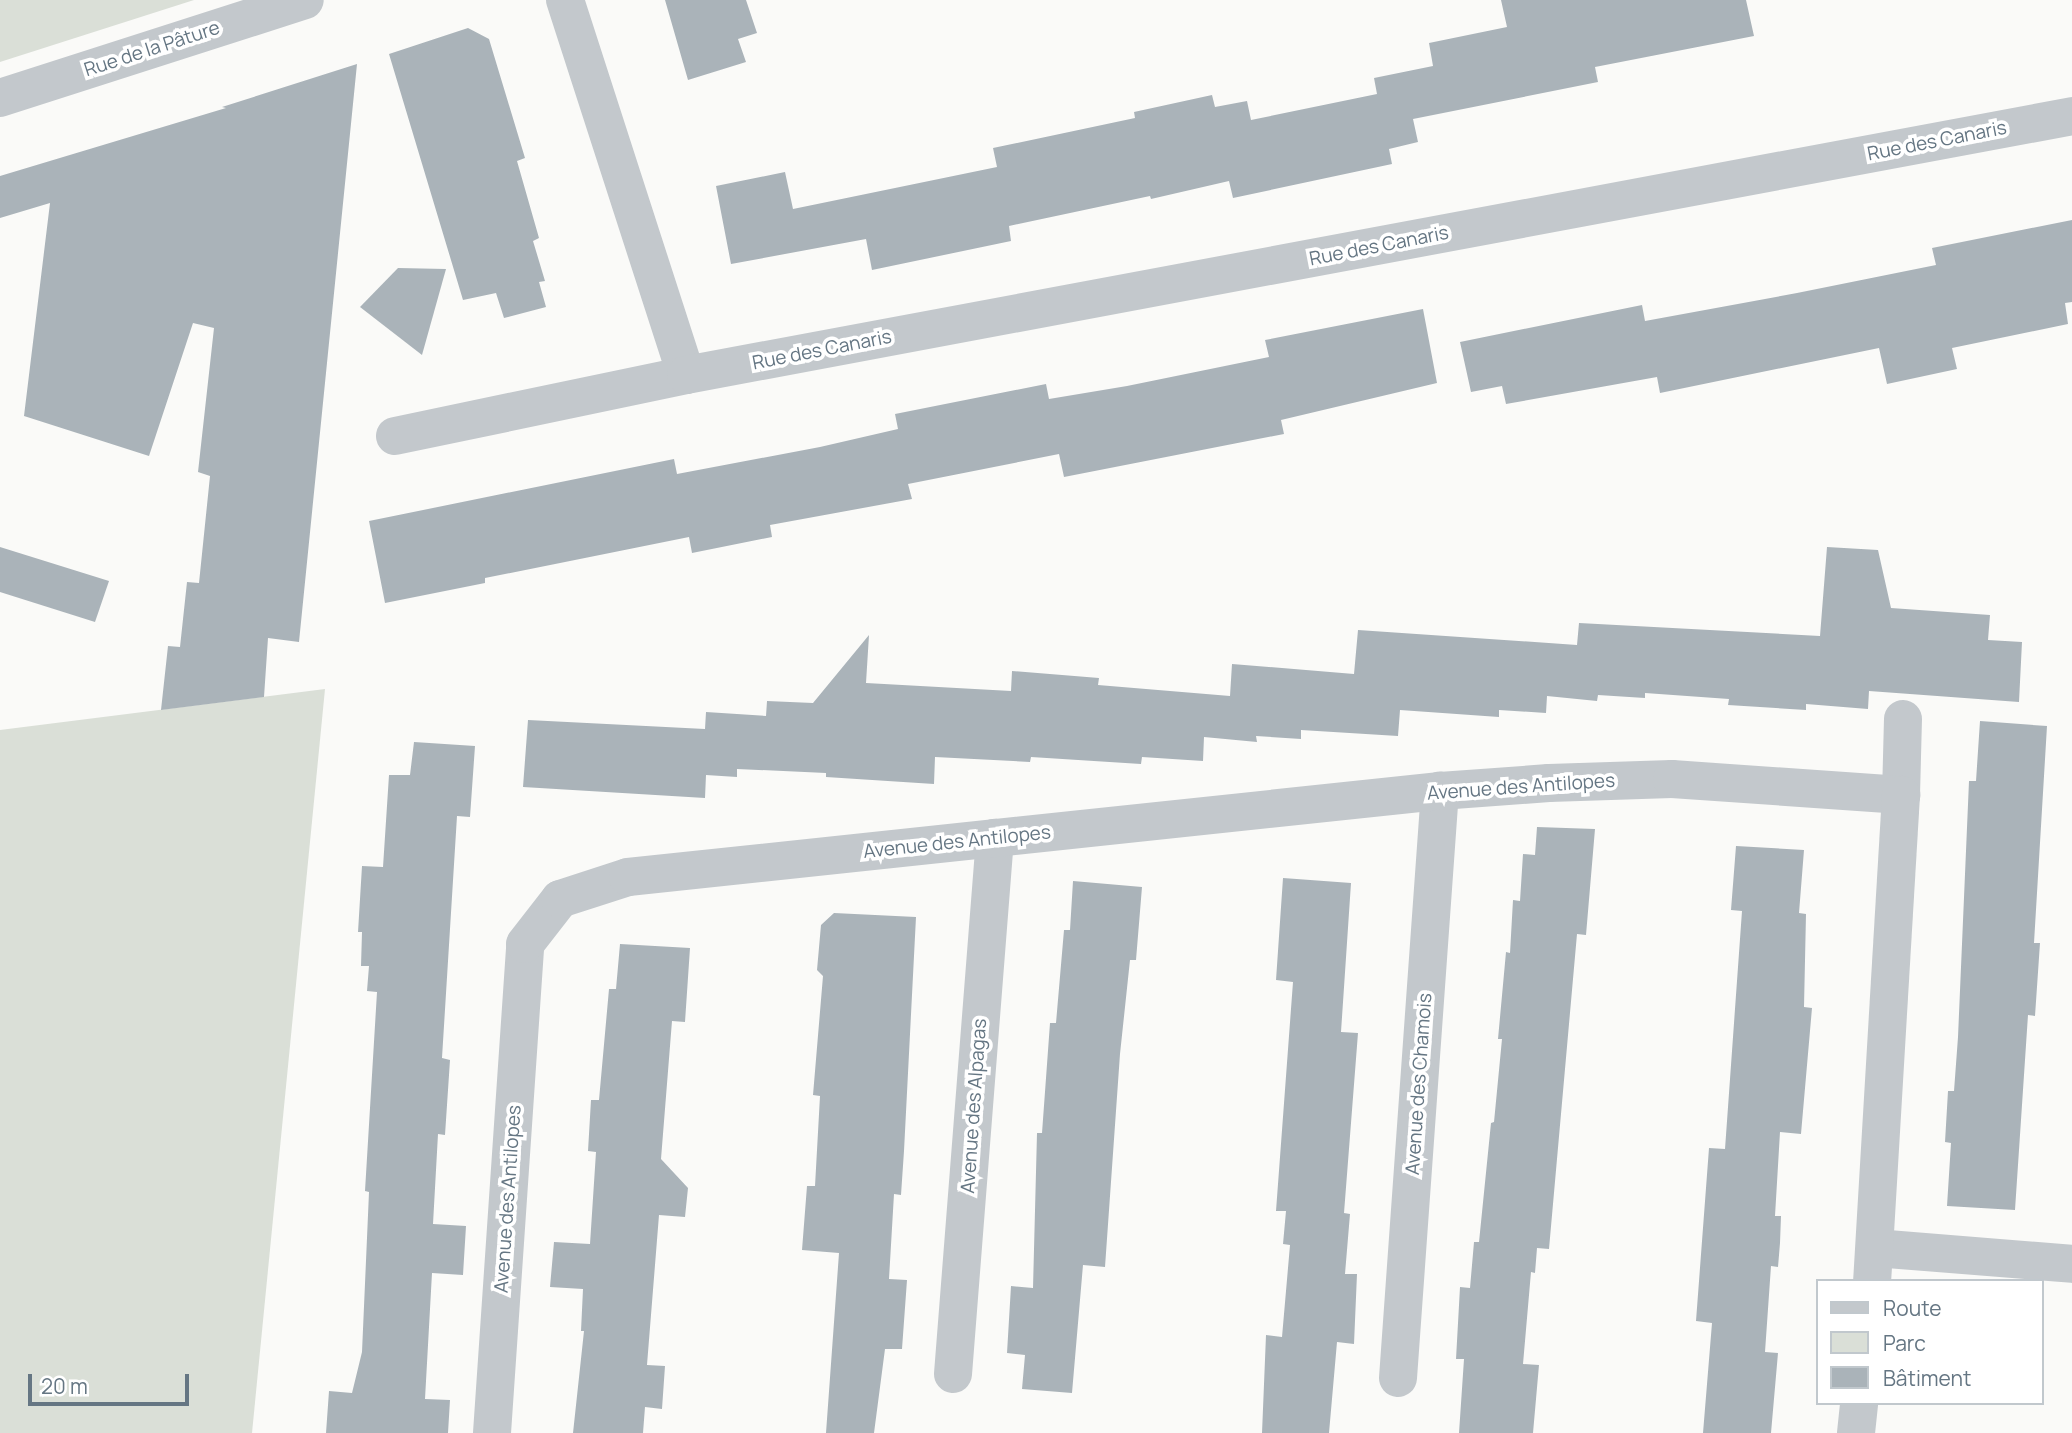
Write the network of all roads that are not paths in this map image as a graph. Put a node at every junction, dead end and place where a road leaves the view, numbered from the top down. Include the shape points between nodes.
1 (304, 0) edge
2 (565, 0) edge
3 (0, 98) edge
4 (2072, 116) edge
5 (686, 375) junction
6 (395, 436) dead end
7 (1903, 719) dead end
8 (1440, 791) junction
9 (1901, 795) junction
10 (995, 838) junction
11 (1873, 1264) edge
12 (2072, 1264) edge
13 (953, 1374) dead end
14 (1398, 1378) dead end
15 (1859, 1405) edge
16 (492, 1433) edge
17 (1856, 1433) edge

1 - 3 street, Rue de la Pâture
2 - 5 street
4 - 5 street, Rue des Canaris
5 - 6 street, Rue des Canaris
7 - 9 street
8 - 9 street, Avenue des Antilopes via 1672,779
8 - 10 street, Avenue des Antilopes
8 - 14 street, Avenue des Chamois
9 - 11 street
10 - 13 street, Avenue des Alpagas
10 - 16 street, Avenue des Antilopes via 628,877 561,899 525,944
11 - 12 street
15 - 17 street

